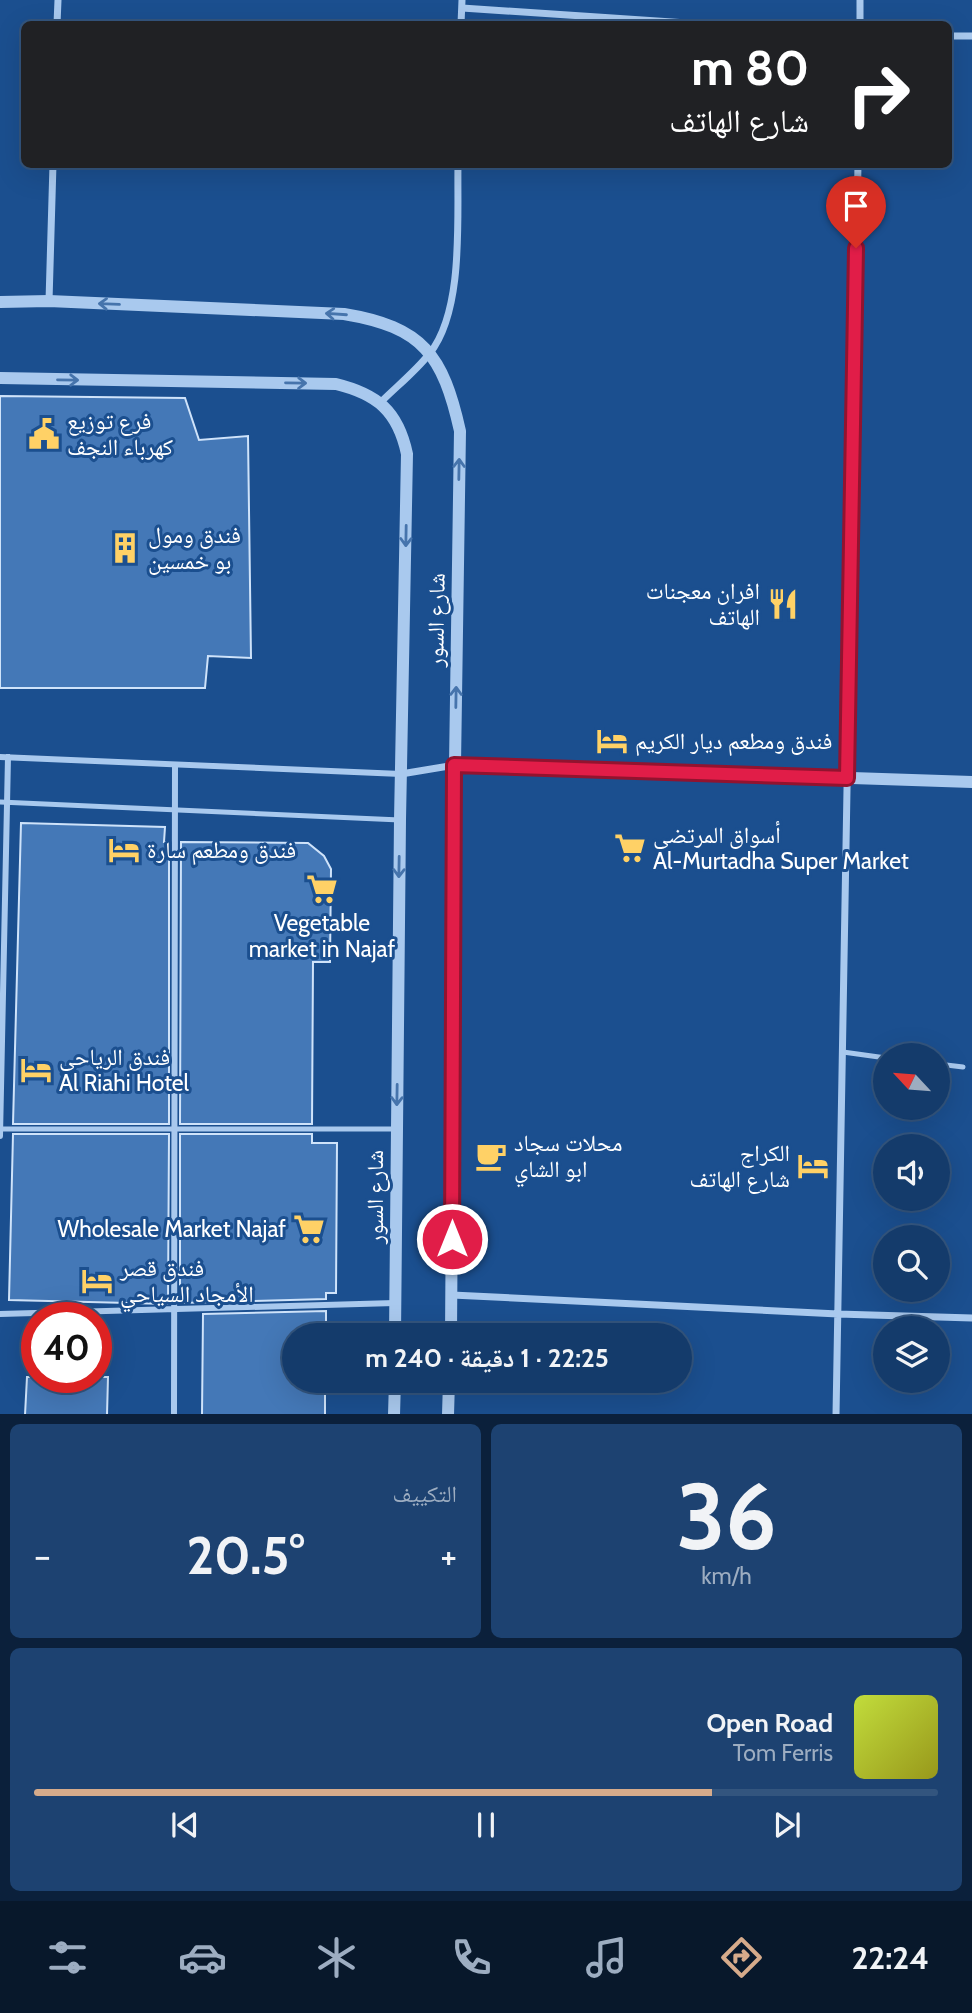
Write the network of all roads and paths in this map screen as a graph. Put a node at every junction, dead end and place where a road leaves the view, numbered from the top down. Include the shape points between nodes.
1 (58, 0) edge
2 (860, 0) edge
3 (462, 4) edge
4 (57, 21) edge
5 (666, 21) edge
6 (860, 21) edge
7 (952, 36) edge
8 (972, 36) edge
9 (53, 168) edge
10 (458, 168) edge
11 (858, 168) edge
12 (49, 301) junction
13 (0, 302) edge
14 (430, 354) junction
15 (0, 379) edge
16 (381, 402) junction
17 (4, 757) edge
18 (175, 765) junction
19 (454, 765) junction
20 (401, 774) junction
21 (847, 778) junction
22 (972, 782) edge
23 (3, 802) edge
24 (175, 811) junction
25 (400, 820) junction
26 (2, 948) edge
27 (843, 1052) junction
28 (873, 1056) edge
29 (950, 1065) edge
30 (963, 1067) dead end
31 (0, 1129) edge
32 (174, 1129) junction
33 (397, 1129) junction
34 (0, 1136) edge
35 (452, 1295) junction
36 (395, 1303) junction
37 (174, 1309) junction
38 (0, 1314) edge
39 (838, 1314) junction
40 (972, 1318) edge
41 (395, 1323) edge
42 (451, 1323) edge
43 (395, 1393) edge
44 (449, 1393) edge
45 (174, 1414) edge
46 (394, 1414) edge
47 (448, 1414) edge
48 (836, 1414) edge

1 - 4 street
2 - 6 street
3 - 5 street
7 - 8 street
9 - 12 street
10 - 14 street via 452,295 445,327
11 - 21 street
12 - 13 street, شارع السور
14 -> 12 street, شارع السور via 390,325 344,314
14 - 16 street
19 -> 14 street, شارع السور via 460,430 450,390
15 -> 16 street via 336,384
16 -> 20 street, شارع السور via 404,438 407,454
17 - 18 street
17 - 23 street
18 - 20 street
18 - 24 street
19 - 20 street
19 - 21 street
19 - 35 street, شارع السور
20 - 25 street, شارع السور
21 - 22 street
21 - 27 street
23 - 24 lane
23 - 26 street
24 - 25 lane
24 - 32 street
25 -> 33 street, شارع السور
26 - 31 street
27 - 28 lane
27 - 39 street
29 - 30 lane
31 - 32 lane
31 - 34 street
32 - 33 lane
32 - 37 street
33 - 36 street, شارع السور
35 - 39 street
35 - 42 street, شارع السور
36 - 37 street
36 - 41 street, شارع السور
37 - 38 street
37 - 45 street
39 - 40 street
39 - 48 street
43 - 46 street
44 - 47 street

